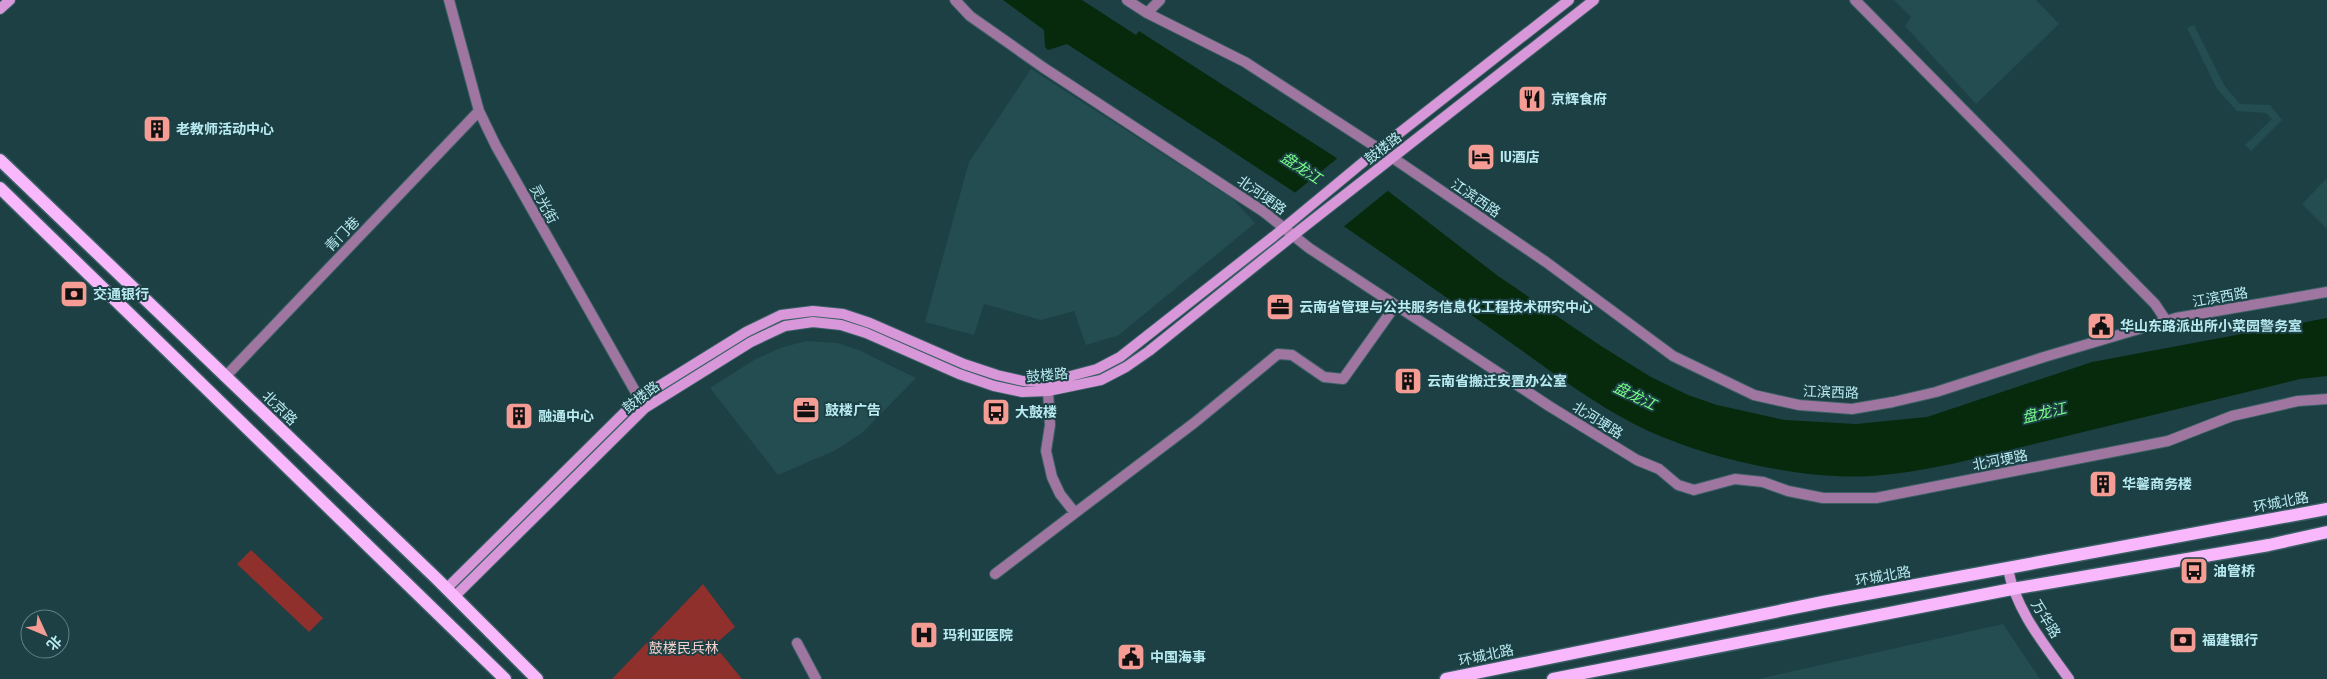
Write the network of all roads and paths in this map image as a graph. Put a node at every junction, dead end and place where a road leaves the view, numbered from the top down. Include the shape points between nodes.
1 (10, 0) edge
2 (448, 0) edge
3 (955, 0) edge
4 (1127, 0) edge
5 (1160, 0) edge
6 (1569, 0) edge
7 (1594, 0) edge
8 (1855, 0) edge
9 (0, 9) edge
10 (1147, 13) junction
11 (479, 111) junction
12 (1379, 148) junction
13 (1393, 158) junction
14 (0, 160) edge
15 (0, 188) edge
16 (1284, 228) junction
17 (1294, 236) junction
18 (2327, 292) edge
19 (1395, 306) junction
20 (2167, 322) junction
21 (226, 376) junction
22 (1048, 391) junction
23 (638, 399) junction
24 (2327, 399) edge
25 (645, 408) junction
26 (2327, 509) edge
27 (1076, 513) junction
28 (2327, 532) edge
29 (2008, 569) junction
30 (995, 574) dead end
31 (2012, 589) junction
32 (450, 593) junction
33 (797, 643) dead end
34 (505, 679) edge
35 (537, 679) edge
36 (816, 679) edge
37 (1446, 679) edge
38 (1553, 679) edge
39 (2069, 679) edge

1 - 9 main road
2 - 11 street, 灵光街
3 - 16 street, 北河埂路 via 970,16 1044,68
4 - 10 street
5 - 10 street
6 - 12 main road, 鼓楼路
7 - 13 main road, 鼓楼路
8 - 20 street via 2155,304
10 - 12 street via 1245,62
11 - 21 street, 青门巷
11 - 23 street, 灵光街
12 - 16 main road, 鼓楼路
13 - 17 main road, 鼓楼路
13 - 20 street, 江滨西路 via 1546,262 1673,356 1754,395 1799,405 1852,409 1893,402
14 - 21 main road, 北京路
15 - 34 main road
16 - 17 street, 北河埂路
16 - 23 main road, 鼓楼路 via 1142,342 1097,370 1043,382 1023,381 964,364 870,323 843,314 813,311 781,315 746,332
17 - 19 street, 北河埂路
17 - 22 main road, 鼓楼路 via 1126,367 1101,380
18 - 20 street, 江滨西路
19 - 24 street, 北河埂路 via 1629,456 1659,468 1678,485 1694,490 1735,479 1763,482 1823,498 1876,498 2168,441 2232,416 2298,401
19 - 27 street via 1343,379 1324,377 1292,356 1278,354
21 - 32 main road, 北京路
22 - 25 main road, 鼓楼路 via 1022,392 994,386 866,333 841,325 813,322 785,326 751,342
22 - 27 street via 1050,425 1046,451 1060,494
23 - 25 street, 灵光街
23 - 32 main road, 鼓楼路
25 - 32 main road, 鼓楼路
26 - 29 main road, 环城北路
27 - 30 street
28 - 31 main road
29 - 31 main road, 万华路
29 - 37 main road, 环城北路 via 1823,602
31 - 38 main road
31 - 39 main road, 万华路 via 2035,631
32 - 35 main road, 北京路
33 - 36 street

